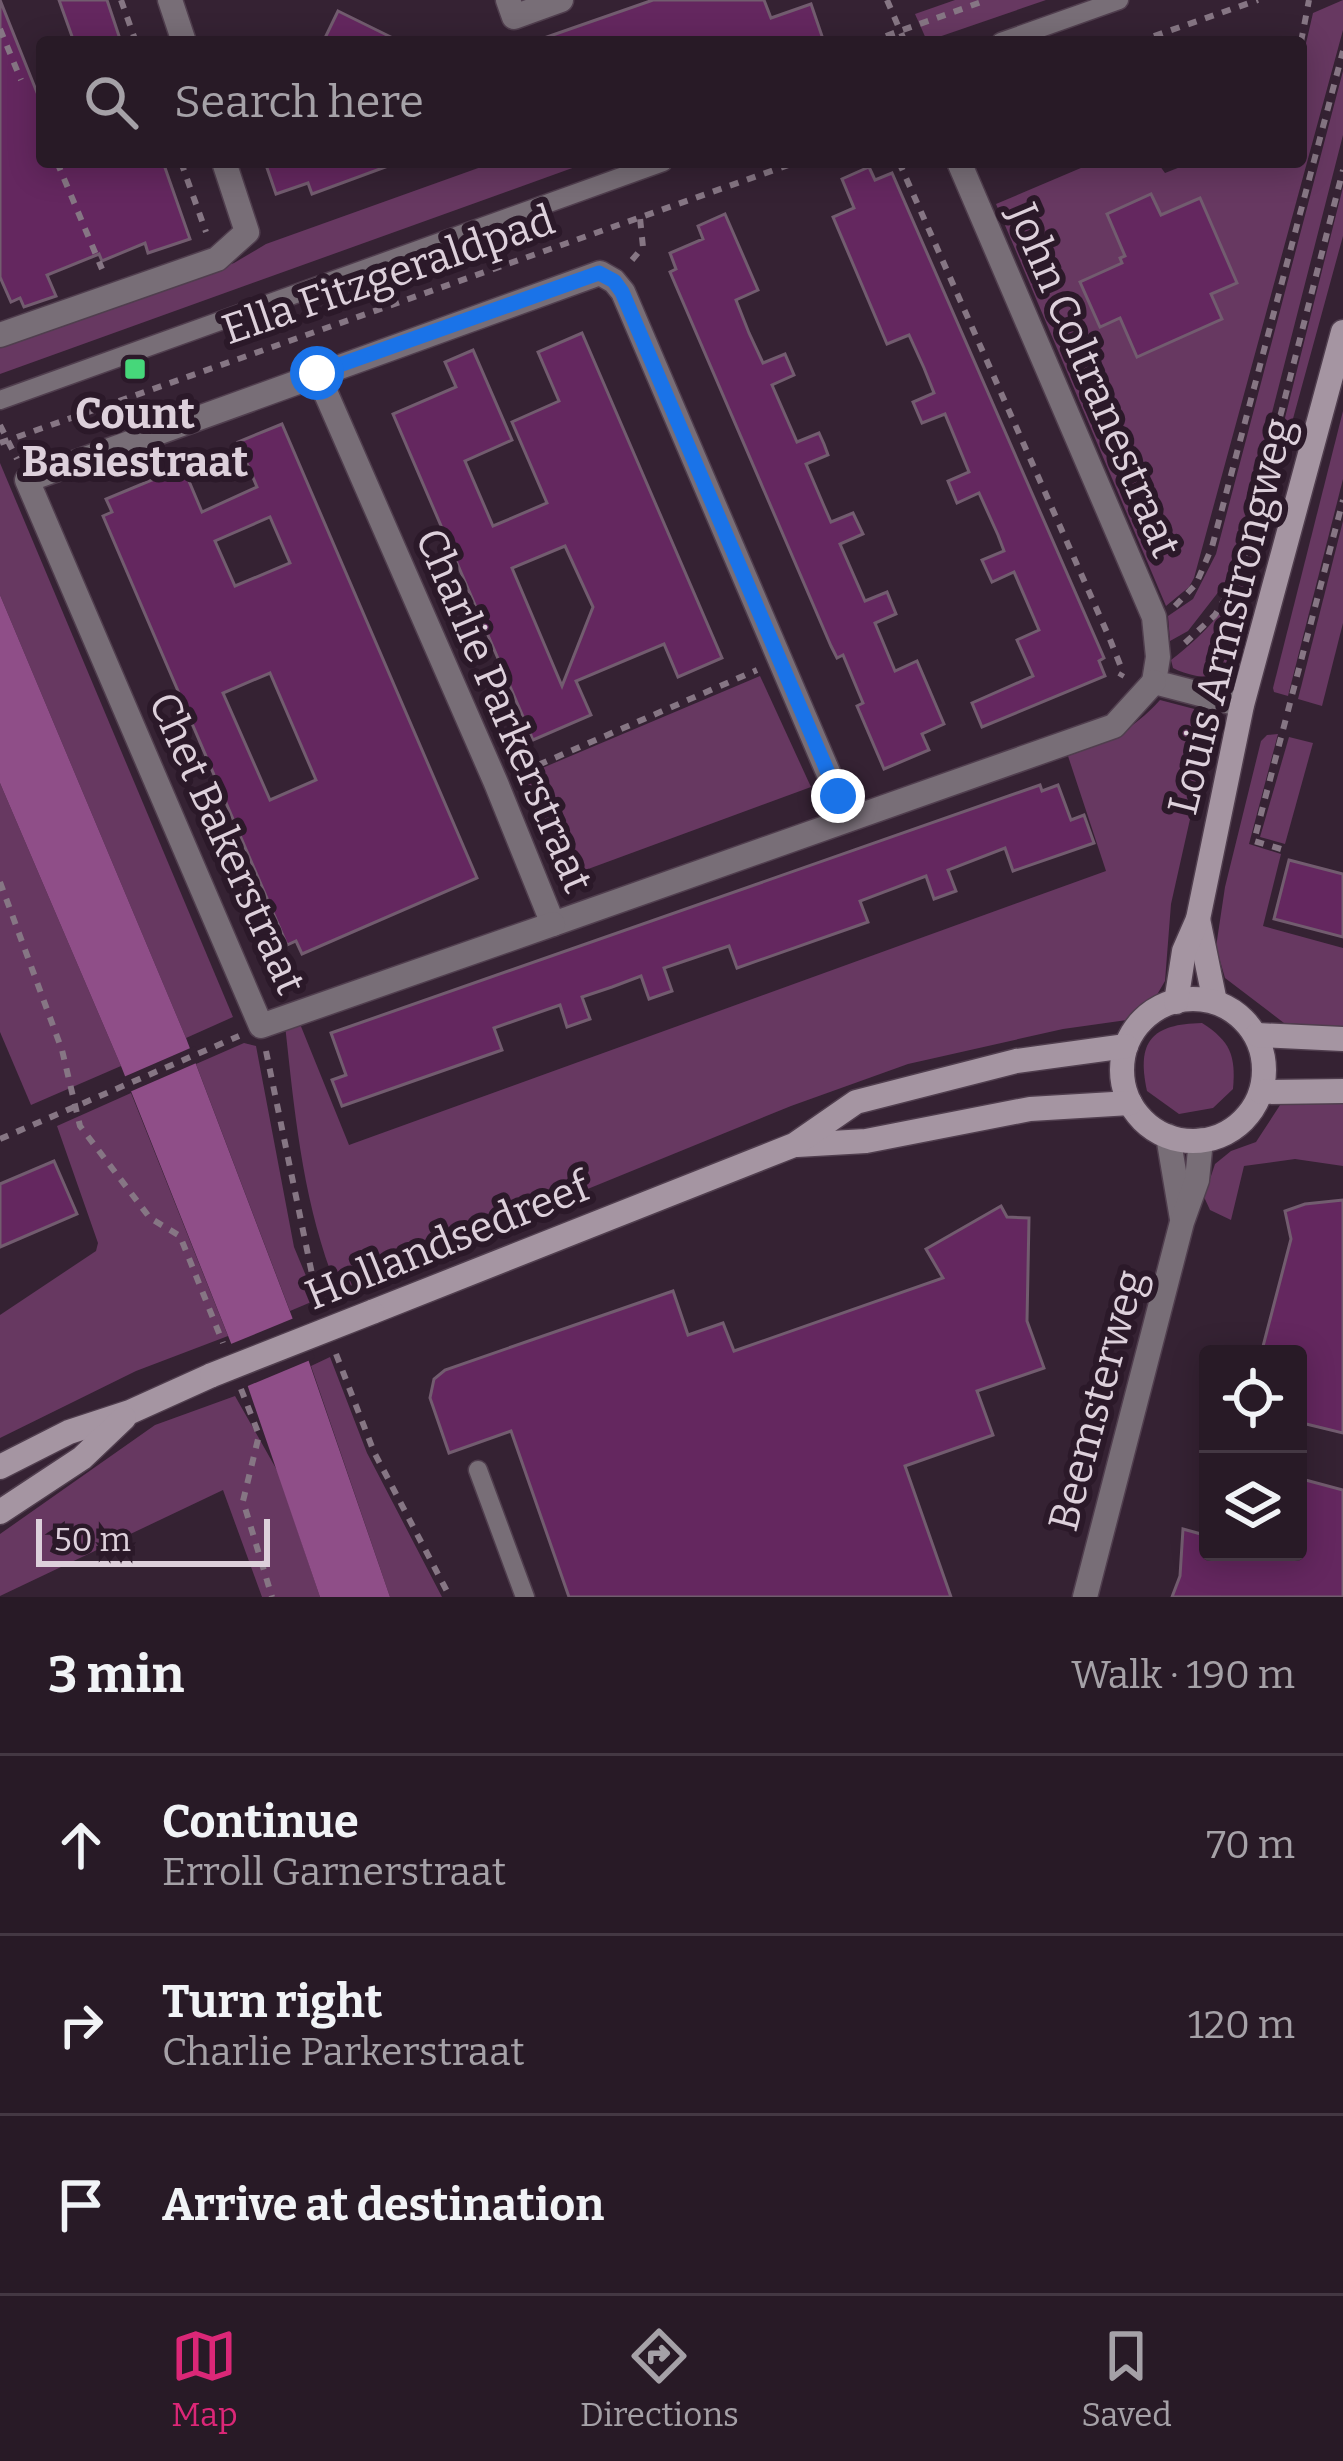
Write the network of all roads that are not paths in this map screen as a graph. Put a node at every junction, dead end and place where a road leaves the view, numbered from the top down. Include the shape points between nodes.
1 (170, 0) edge
2 (508, 0) edge
3 (561, 0) edge
4 (1119, 0) edge
5 (182, 36) edge
6 (1018, 36) edge
7 (226, 168) edge
8 (646, 168) edge
9 (962, 168) edge
10 (1343, 332) edge
11 (0, 334) edge
12 (317, 373) junction
13 (0, 400) edge
14 (1156, 669) junction
15 (1242, 705) junction
16 (848, 819) junction
17 (1198, 919) junction
18 (553, 924) junction
19 (1215, 1001) junction
20 (1176, 1002) junction
21 (1257, 1035) junction
22 (1343, 1039) edge
23 (1126, 1046) junction
24 (1343, 1091) edge
25 (1261, 1092) junction
26 (1130, 1103) junction
27 (1168, 1136) junction
28 (1202, 1140) junction
29 (794, 1145) junction
30 (1182, 1222) junction
31 (130, 1412) junction
32 (0, 1467) edge
33 (478, 1470) dead end
34 (0, 1512) edge
35 (525, 1597) edge
36 (1085, 1597) edge

1 - 5 street
2 - 3 street via 514,17
4 - 6 lane
7 - 11 street via 247,232 217,260
8 - 13 lane
9 - 14 street, John Coltranestraat via 1154,617
10 - 15 main road, Louis Armstrongweg
12 - 16 street via 599,273 618,286
12 - 18 street, Charlie Parkerstraat
12 - 18 street, Chet Bakerstraat via 27,480 261,1026
14 - 15 street
14 - 16 street, Charlie Parkerstraat via 1114,726
15 - 17 main road, Louis Armstrongweg
16 - 18 street, Charlie Parkerstraat
17 - 19 main road, Louis Armstrongweg
17 - 20 main road, Louis Armstrongweg
19 - 20 main road
19 - 21 main road
20 - 23 main road via 1140,1022
21 - 22 main road
21 - 25 main road
23 - 26 main road via 1122,1076
23 - 29 main road, Hollandsedreef via 1016,1061 856,1102
24 - 25 main road
25 - 28 main road via 1234,1128
26 - 27 main road
26 - 29 main road, Hollandsedreef via 1030,1109 866,1141
27 - 28 main road
27 - 30 street, Beemsterweg
28 - 30 street, Beemsterweg
29 - 31 main road, Hollandsedreef, bridge
30 - 36 street, Beemsterweg
31 - 32 main road, Hollandsedreef
31 - 34 main road, Hollandsedreef via 82,1458
33 - 35 lane

